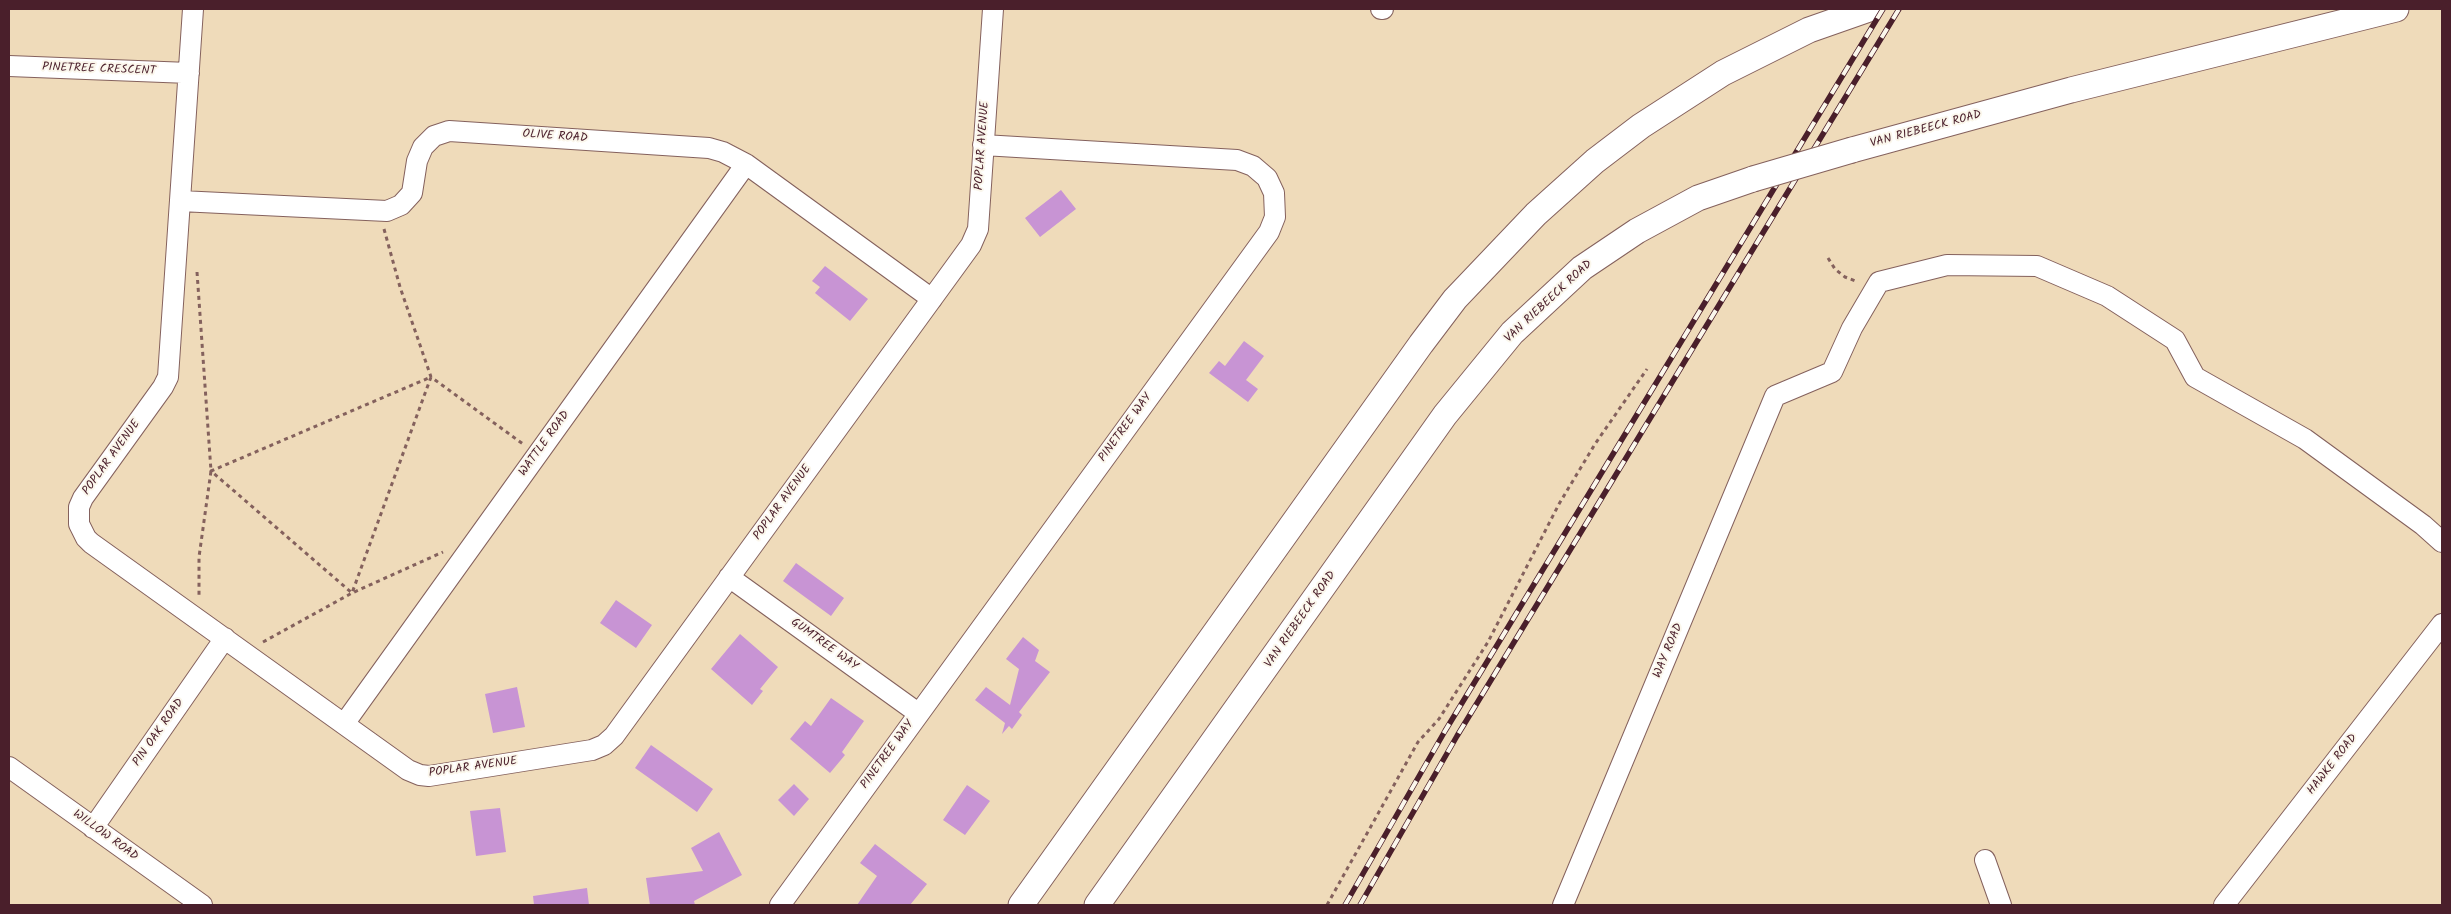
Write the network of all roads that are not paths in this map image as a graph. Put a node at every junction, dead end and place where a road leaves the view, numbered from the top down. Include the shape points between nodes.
1 (193, 9) edge
2 (993, 9) edge
3 (1868, 9) edge
4 (2396, 9) edge
5 (9, 66) edge
6 (189, 73) junction
7 (983, 145) junction
8 (746, 164) junction
9 (180, 201) junction
10 (932, 298) junction
11 (2442, 542) edge
12 (729, 577) junction
13 (2442, 624) edge
14 (225, 638) junction
15 (918, 712) junction
16 (344, 724) junction
17 (9, 767) edge
18 (93, 828) junction
19 (1985, 860) dead end
20 (202, 905) edge
21 (780, 905) edge
22 (1021, 905) edge
23 (1097, 905) edge
24 (1563, 905) edge
25 (2001, 905) edge
26 (2224, 905) edge

1 - 6 street, POPLAR AVENUE
2 - 7 street, POPLAR AVENUE
3 - 22 main road via 1809,30 1723,73 1641,126 1536,214 1455,300 1389,388
4 - 23 main road, VAN RIEBEECK ROAD, bridge via 2071,90 1753,179 1698,198 1637,231 1582,268 1512,333 1446,415
5 - 6 street, PINETREE CRESCENT
6 - 9 street, POPLAR AVENUE
7 - 10 street, POPLAR AVENUE via 975,237
7 - 15 street, PINETREE WAY via 1237,160 1254,166 1267,178 1274,193 1276,209 1269,232
8 - 9 street, OLIVE ROAD via 709,148 449,130 434,136 423,146 417,160 415,186 407,200 394,209 379,212
8 - 10 street, OLIVE ROAD
8 - 16 street, WATTLE ROAD
9 - 14 street, POPLAR AVENUE via 168,376 83,498 78,516 82,531 92,543
10 - 12 street, POPLAR AVENUE
11 - 24 street, WAY ROAD via 2424,525 2305,438 2195,377 2175,340 2107,296 2037,266 1947,264 1880,282 1852,328 1832,372 1775,396
12 - 15 street, GUMTREE WAY
12 - 16 street, POPLAR AVENUE via 614,736 598,748 429,776 408,770
13 - 26 street, HAWKE ROAD
14 - 16 street, POPLAR AVENUE
14 - 18 street, PIN OAK ROAD
15 - 21 street, PINETREE WAY
17 - 18 street, WILLOW ROAD
18 - 20 street, WILLOW ROAD
19 - 25 street

